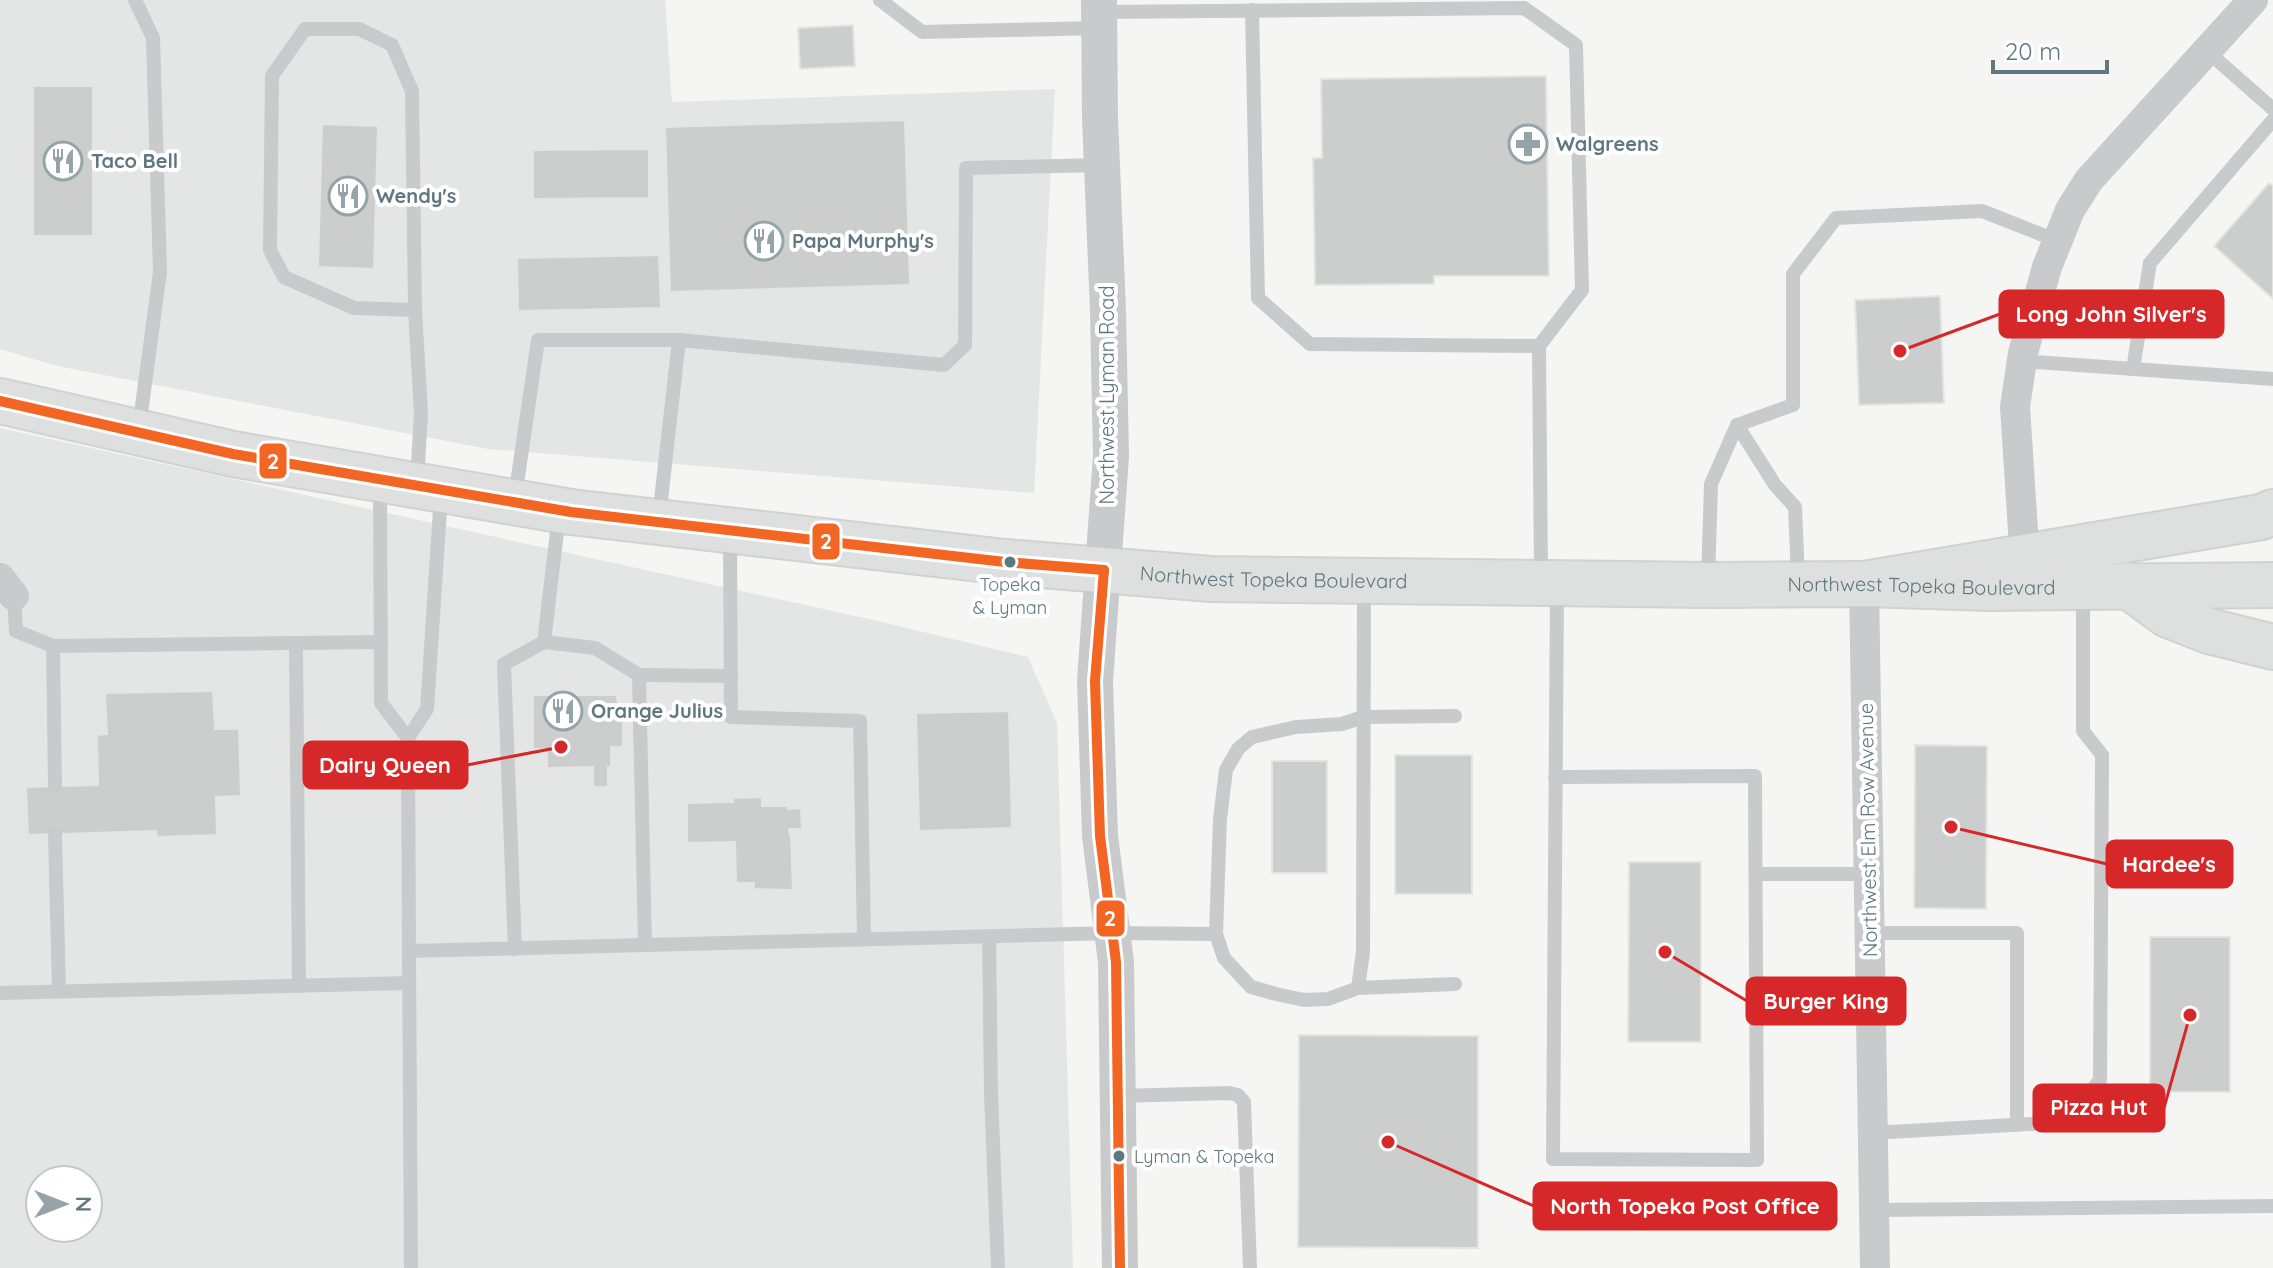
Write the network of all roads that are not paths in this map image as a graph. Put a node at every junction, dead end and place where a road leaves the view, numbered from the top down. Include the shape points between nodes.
1 (135, 0) edge
2 (880, 0) edge
3 (2253, 0) edge
4 (1252, 10) junction
5 (1099, 13) edge
6 (2207, 51) junction
7 (2273, 109) edge
8 (2273, 120) edge
9 (1102, 165) junction
10 (2058, 241) junction
11 (415, 310) junction
12 (679, 340) junction
13 (1539, 346) junction
14 (2022, 361) junction
15 (2133, 369) junction
16 (2273, 379) edge
17 (0, 401) edge
18 (1737, 425) junction
19 (139, 433) junction
20 (413, 485) junction
21 (514, 502) junction
22 (560, 510) junction
23 (2273, 512) edge
24 (658, 522) junction
25 (730, 532) junction
26 (1104, 570) junction
27 (2026, 572) junction
28 (1365, 581) junction
29 (1549, 583) junction
30 (1864, 584) junction
31 (1708, 585) junction
32 (1799, 585) junction
33 (2127, 585) junction
34 (2273, 585) edge
35 (2083, 586) junction
36 (7, 587) edge
37 (381, 642) junction
38 (544, 642) junction
39 (296, 643) junction
40 (53, 646) junction
41 (2273, 647) edge
42 (639, 675) junction
43 (731, 676) junction
44 (1455, 716) dead end
45 (1363, 717) junction
46 (408, 738) junction
47 (1555, 777) junction
48 (55, 786) dead end
49 (55, 834) dead end
50 (1756, 874) junction
51 (1869, 874) junction
52 (1112, 933) junction
53 (1870, 933) junction
54 (1216, 934) junction
55 (989, 936) junction
56 (864, 939) junction
57 (645, 945) junction
58 (515, 949) junction
59 (409, 951) junction
60 (409, 983) junction
61 (1455, 984) dead end
62 (299, 986) junction
63 (1358, 988) junction
64 (59, 991) junction
65 (0, 993) edge
66 (1117, 1096) junction
67 (2017, 1125) junction
68 (1872, 1133) junction
69 (2273, 1206) edge
70 (1874, 1210) junction
71 (411, 1268) edge
72 (998, 1268) edge
73 (1120, 1268) edge
74 (1250, 1268) edge
75 (1875, 1268) edge

1 - 19 lane via 153,38 160,272
2 - 5 lane via 922,32
3 - 6 street
4 - 5 lane
4 - 13 lane via 1258,298 1310,344
4 - 13 lane via 1524,8 1576,45 1582,290
5 - 9 street, Northwest Lyman Road
6 - 7 lane
6 - 10 street via 2089,180
8 - 15 lane via 2150,263
9 - 12 lane via 966,168 965,345 944,365
9 - 26 street, Northwest Lyman Road via 1111,456
10 - 14 street
10 - 18 lane via 1982,211 1836,218 1793,274 1793,405
11 - 11 lane via 412,91 392,45 359,29 305,29 272,76 270,250 284,277 354,308
11 - 20 lane via 421,413
12 - 21 lane via 538,340
12 - 24 lane
13 - 29 lane
14 - 15 lane
14 - 27 street via 2015,407
15 - 16 lane
17 - 19 main road, Northwest Topeka Boulevard
18 - 31 lane via 1711,484
18 - 32 lane via 1795,507
19 - 20 main road, Northwest Topeka Boulevard
20 - 21 main road, Northwest Topeka Boulevard
20 - 37 lane
20 - 46 lane via 427,709
21 - 22 main road, Northwest Topeka Boulevard
22 - 24 main road, Northwest Topeka Boulevard
22 - 38 lane
23 - 27 main road
24 - 25 main road, Northwest Topeka Boulevard
25 - 26 main road, Northwest Topeka Boulevard
25 - 43 lane
26 - 28 main road, Northwest Topeka Boulevard via 1211,579
26 - 52 street, Northwest Lyman Road via 1095,681 1100,836
27 - 30 main road, Northwest Topeka Boulevard
27 - 35 main road, Northwest Topeka Boulevard
28 - 29 main road, Northwest Topeka Boulevard
28 - 45 lane
29 - 31 main road, Northwest Topeka Boulevard
29 - 47 lane
30 - 32 main road, Northwest Topeka Boulevard
30 - 51 street, Northwest Elm Row Avenue
31 - 32 main road, Northwest Topeka Boulevard
33 - 34 main road, Northwest Topeka Boulevard
33 - 35 main road, Northwest Topeka Boulevard
33 - 41 main road via 2168,615
35 - 67 lane via 2083,731 2102,755 2100,1080 2067,1122
36 - 40 lane via 16,631
37 - 39 lane
37 - 46 lane via 381,703
38 - 42 lane via 595,648
38 - 58 lane via 504,664
39 - 40 lane
39 - 62 lane
40 - 48 lane
42 - 43 lane
42 - 57 lane
43 - 56 lane via 731,717 860,721
44 - 45 lane
45 - 54 lane via 1252,737 1238,749 1226,770 1220,819
45 - 63 lane via 1363,952
46 - 59 lane
47 - 50 lane via 1755,776
47 - 50 lane via 1553,1159 1757,1160
49 - 64 lane
50 - 51 lane
51 - 53 street, Northwest Elm Row Avenue
52 - 54 lane
52 - 55 lane
52 - 66 street, Northwest Lyman Road
53 - 67 lane via 2017,933
53 - 68 street, Northwest Elm Row Avenue
54 - 63 lane via 1224,958 1251,987 1304,1000 1328,999
55 - 56 lane
55 - 72 lane
56 - 57 lane
57 - 58 lane
58 - 59 lane
59 - 60 lane
60 - 62 lane
60 - 71 lane
61 - 63 lane
62 - 64 lane
64 - 65 lane
66 - 73 street, Northwest Lyman Road
66 - 74 lane via 1229,1093 1244,1102
67 - 68 lane
68 - 70 street, Northwest Elm Row Avenue
69 - 70 lane
70 - 75 street, Northwest Elm Row Avenue

